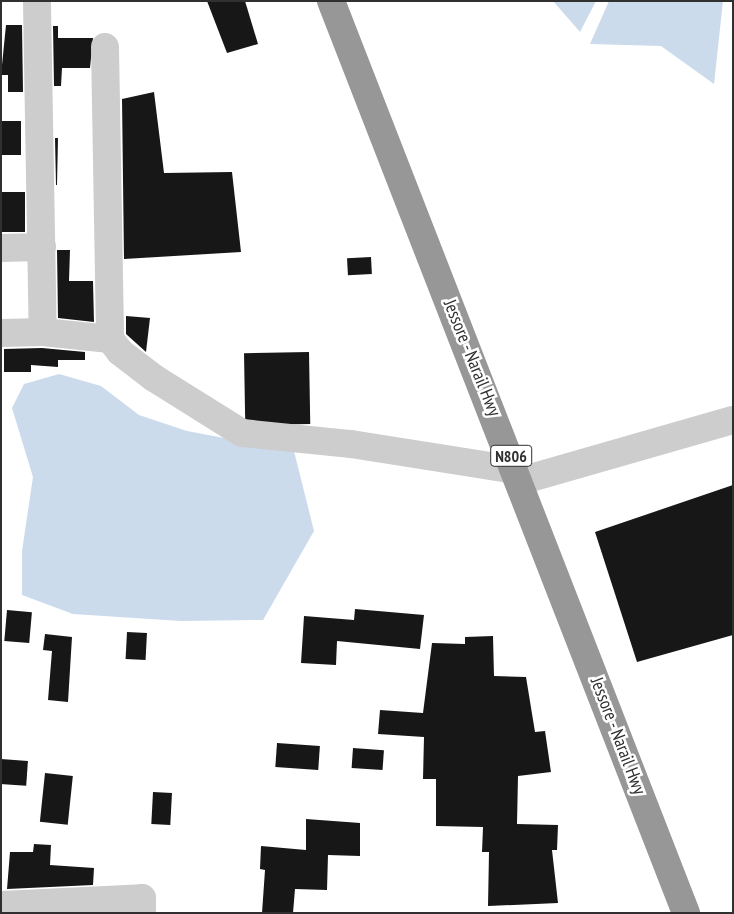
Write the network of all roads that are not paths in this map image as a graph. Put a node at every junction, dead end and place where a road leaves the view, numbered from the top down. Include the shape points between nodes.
1 (331, 1) edge
2 (38, 4) dead end
3 (105, 48) dead end
4 (42, 247) junction
5 (1, 248) edge
6 (44, 332) junction
7 (1, 333) edge
8 (110, 338) junction
9 (733, 420) edge
10 (518, 475) junction
11 (1, 905) edge
12 (142, 913) edge
13 (686, 913) edge

1 - 10 highway, Jessore - Narail Hwy / N806
2 - 4 street
3 - 8 street
4 - 5 street
4 - 6 street
6 - 7 street
6 - 8 street
8 - 10 street via 120,352 154,378 242,433 351,444
9 - 10 street
10 - 13 highway, Jessore - Narail Hwy / N806
11 - 12 street via 142,898

